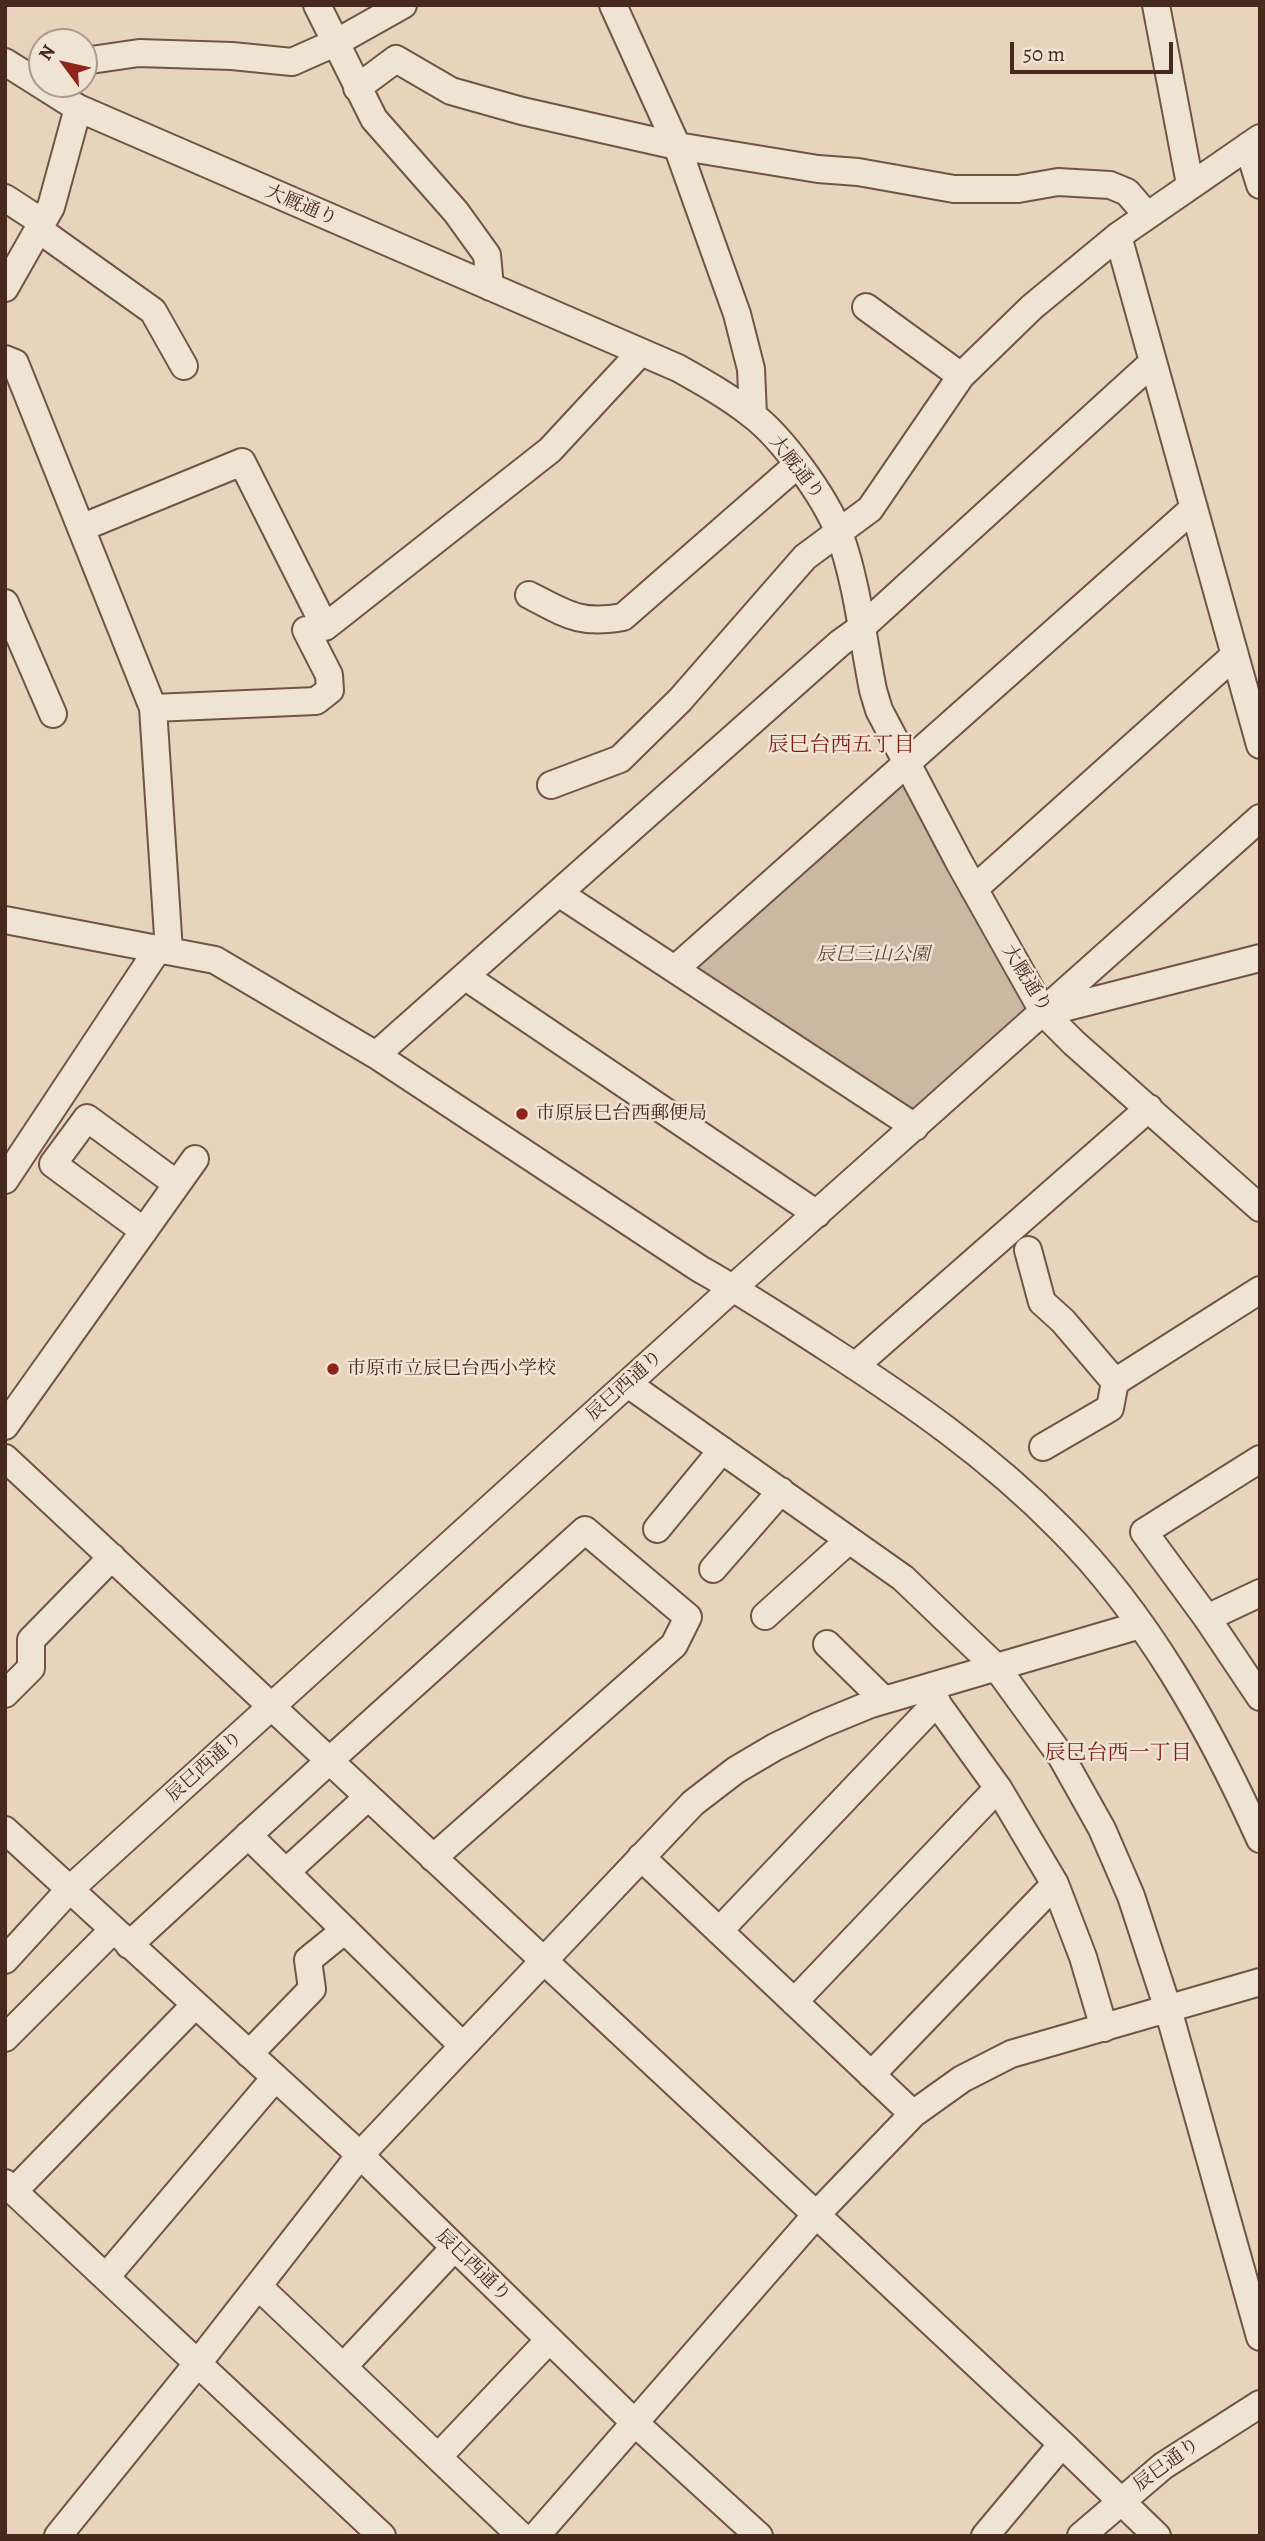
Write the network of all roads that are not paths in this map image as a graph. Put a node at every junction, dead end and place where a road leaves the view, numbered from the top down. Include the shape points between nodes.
1 (317, 5) edge
2 (403, 5) edge
3 (612, 5) edge
4 (1156, 5) edge
5 (337, 42) junction
6 (98, 59) edge
7 (5, 62) edge
8 (28, 70) edge
9 (357, 88) junction
10 (66, 98) edge
11 (78, 108) junction
12 (1254, 142) edge
13 (677, 146) junction
14 (1190, 184) junction
15 (1260, 185) edge
16 (5, 198) edge
17 (1147, 215) junction
18 (40, 226) junction
19 (1118, 236) junction
20 (490, 287) junction
21 (5, 288) edge
22 (866, 307) dead end
23 (640, 353) junction
24 (5, 359) edge
25 (1153, 362) junction
26 (184, 366) dead end
27 (961, 376) junction
28 (753, 415) junction
29 (797, 465) junction
30 (1194, 508) junction
31 (81, 528) junction
32 (839, 532) junction
33 (529, 595) dead end
34 (5, 603) edge
35 (861, 628) junction
36 (306, 630) dead end
37 (1235, 655) junction
38 (153, 708) junction
39 (53, 714) dead end
40 (1260, 745) edge
41 (906, 763) junction
42 (551, 785) dead end
43 (1260, 818) edge
44 (974, 889) junction
45 (560, 894) junction
46 (7, 923) edge
47 (163, 950) junction
48 (1260, 958) edge
49 (675, 969) junction
50 (466, 976) junction
51 (1044, 1013) junction
52 (376, 1055) junction
53 (1149, 1108) junction
54 (915, 1127) junction
55 (195, 1159) dead end
56 (5, 1180) edge
57 (177, 1184) junction
58 (1260, 1208) edge
59 (817, 1214) junction
60 (144, 1231) junction
61 (1028, 1250) dead end
62 (734, 1287) junction
63 (1260, 1290) edge
64 (855, 1366) junction
65 (1115, 1382) junction
66 (628, 1384) junction
67 (5, 1426) edge
68 (1043, 1447) dead end
69 (722, 1450) junction
70 (1260, 1459) edge
71 (9, 1469) edge
72 (781, 1491) junction
73 (657, 1529) dead end
74 (849, 1540) junction
75 (111, 1557) junction
76 (713, 1569) dead end
77 (1260, 1593) edge
78 (765, 1616) dead end
79 (1207, 1618) junction
80 (1140, 1625) junction
81 (827, 1644) dead end
82 (997, 1668) junction
83 (5, 1694) edge
84 (931, 1695) junction
85 (1260, 1697) edge
86 (884, 1700) junction
87 (271, 1707) junction
88 (328, 1761) junction
89 (998, 1788) junction
90 (368, 1797) junction
91 (5, 1830) edge
92 (248, 1835) junction
93 (1260, 1839) edge
94 (640, 1857) junction
95 (433, 1858) junction
96 (286, 1872) junction
97 (1055, 1884) junction
98 (69, 1890) junction
99 (345, 1930) junction
100 (719, 1931) junction
101 (121, 1938) junction
102 (5, 1960) edge
103 (543, 1961) junction
104 (1260, 1982) edge
105 (794, 2002) junction
106 (195, 2005) junction
107 (1168, 2008) junction
108 (1104, 2028) junction
109 (5, 2038) edge
110 (463, 2046) junction
111 (249, 2054) junction
112 (871, 2075) junction
113 (275, 2078) junction
114 (913, 2114) junction
115 (360, 2155) junction
116 (10, 2187) edge
117 (815, 2216) junction
118 (454, 2248) junction
119 (106, 2277) junction
120 (258, 2286) junction
121 (1260, 2337) edge
122 (549, 2340) junction
123 (198, 2363) junction
124 (343, 2367) junction
125 (1260, 2403) edge
126 (635, 2423) junction
127 (1062, 2444) junction
128 (438, 2456) junction
129 (1120, 2501) junction
130 (58, 2536) edge
131 (382, 2536) edge
132 (521, 2536) edge
133 (536, 2536) edge
134 (759, 2536) edge
135 (985, 2536) edge
136 (1082, 2536) edge
137 (1157, 2536) edge

1 - 5 street
2 - 5 street
3 - 13 street
4 - 14 street
5 - 6 street via 292,62 139,52
5 - 9 street
7 - 8 street, 大厩通り
9 - 13 street via 396,59 451,91
9 - 20 street via 373,119 456,212 487,255
10 - 11 street, 大厩通り
11 - 18 street via 51,207
11 - 20 street, 大厩通り
12 - 14 street
12 - 15 street
13 - 17 street via 954,188 1018,189 1058,181 1110,186 1127,192
13 - 28 street via 737,314 751,369
14 - 17 street
16 - 18 street
17 - 19 street
18 - 21 street
18 - 26 street via 153,311
19 - 25 street
19 - 27 street via 1032,307
20 - 23 street, 大厩通り
22 - 27 street
23 - 28 street, 大厩通り via 698,379
23 - 31 street via 550,450 325,627 242,463
24 - 31 street via 15,363
25 - 30 street
25 - 35 street
27 - 32 street via 870,509
28 - 29 street, 大厩通り
29 - 32 street, 大厩通り
29 - 33 street via 623,617 599,621 570,616
30 - 37 street
30 - 41 street
31 - 38 street
32 - 35 street, 大厩通り
32 - 42 street via 805,557 680,700 620,759
34 - 39 street
35 - 41 street, 大厩通り via 879,710
35 - 45 street
36 - 38 street via 329,675 330,690 316,701
37 - 40 street
37 - 44 street
38 - 47 street
41 - 44 street, 大厩通り
41 - 49 street
43 - 51 street, 辰巳西通り
44 - 51 street, 大厩通り
45 - 49 street
45 - 50 street
46 - 47 street
47 - 52 street via 215,960
47 - 56 street
48 - 51 street
49 - 54 street
50 - 52 street
50 - 59 street
51 - 53 street, 大厩通り
51 - 54 street, 辰巳西通り
52 - 62 street
53 - 58 street, 大厩通り
53 - 64 street
54 - 59 street, 辰巳西通り
55 - 57 street
57 - 60 street
57 - 60 street via 87,1118 53,1164
59 - 62 street, 辰巳西通り
60 - 67 street
61 - 65 street via 1042,1303
62 - 64 street
62 - 66 street, 辰巳西通り
63 - 65 street
64 - 80 street via 990,1462 1062,1529
65 - 68 street via 1110,1408
66 - 69 street
66 - 87 street, 辰巳西通り
69 - 72 street
69 - 73 street
70 - 79 street via 1144,1532
71 - 75 street
72 - 74 street
72 - 76 street
74 - 78 street
74 - 82 street via 903,1578
75 - 83 street via 31,1640 31,1668
75 - 87 street
77 - 79 street
79 - 85 street
80 - 82 street
80 - 93 street via 1198,1714
81 - 86 street
82 - 84 street
82 - 107 street via 1061,1756 1102,1829 1131,1896
84 - 86 street
84 - 89 street
84 - 100 street
86 - 94 street via 820,1725 736,1770 693,1803
87 - 88 street
87 - 98 street, 辰巳西通り
88 - 90 street
88 - 92 street
88 - 95 street via 585,1531 688,1617 674,1645
89 - 97 street
89 - 105 street
90 - 95 street
90 - 96 street
91 - 98 street
92 - 96 street
92 - 101 street
94 - 100 street
94 - 103 street
95 - 103 street
96 - 99 street
97 - 108 street
97 - 112 street
98 - 101 street, 辰巳西通り
98 - 102 street
99 - 110 street
99 - 111 street via 308,1960 313,1989
100 - 105 street
101 - 106 street, 辰巳西通り
101 - 109 street
103 - 110 street
103 - 117 street
104 - 107 street
105 - 112 street
106 - 111 street, 辰巳西通り
106 - 116 street
107 - 108 street
107 - 121 street
108 - 114 street via 1011,2054 962,2079
110 - 115 street
111 - 113 street, 辰巳西通り
112 - 114 street
113 - 115 street, 辰巳西通り
113 - 119 street
114 - 117 street
115 - 118 street, 辰巳西通り
115 - 120 street
116 - 119 street
117 - 126 street
117 - 127 street
118 - 122 street, 辰巳西通り
118 - 124 street
119 - 123 street
120 - 123 street
120 - 124 street
122 - 126 street, 辰巳西通り
122 - 128 street
123 - 130 street
123 - 131 street
124 - 128 street
125 - 129 street, 辰巳通り via 1163,2466
126 - 133 street
126 - 134 street, 辰巳西通り
127 - 129 street
127 - 135 street
128 - 132 street
129 - 136 street, 辰巳通り
129 - 137 street

